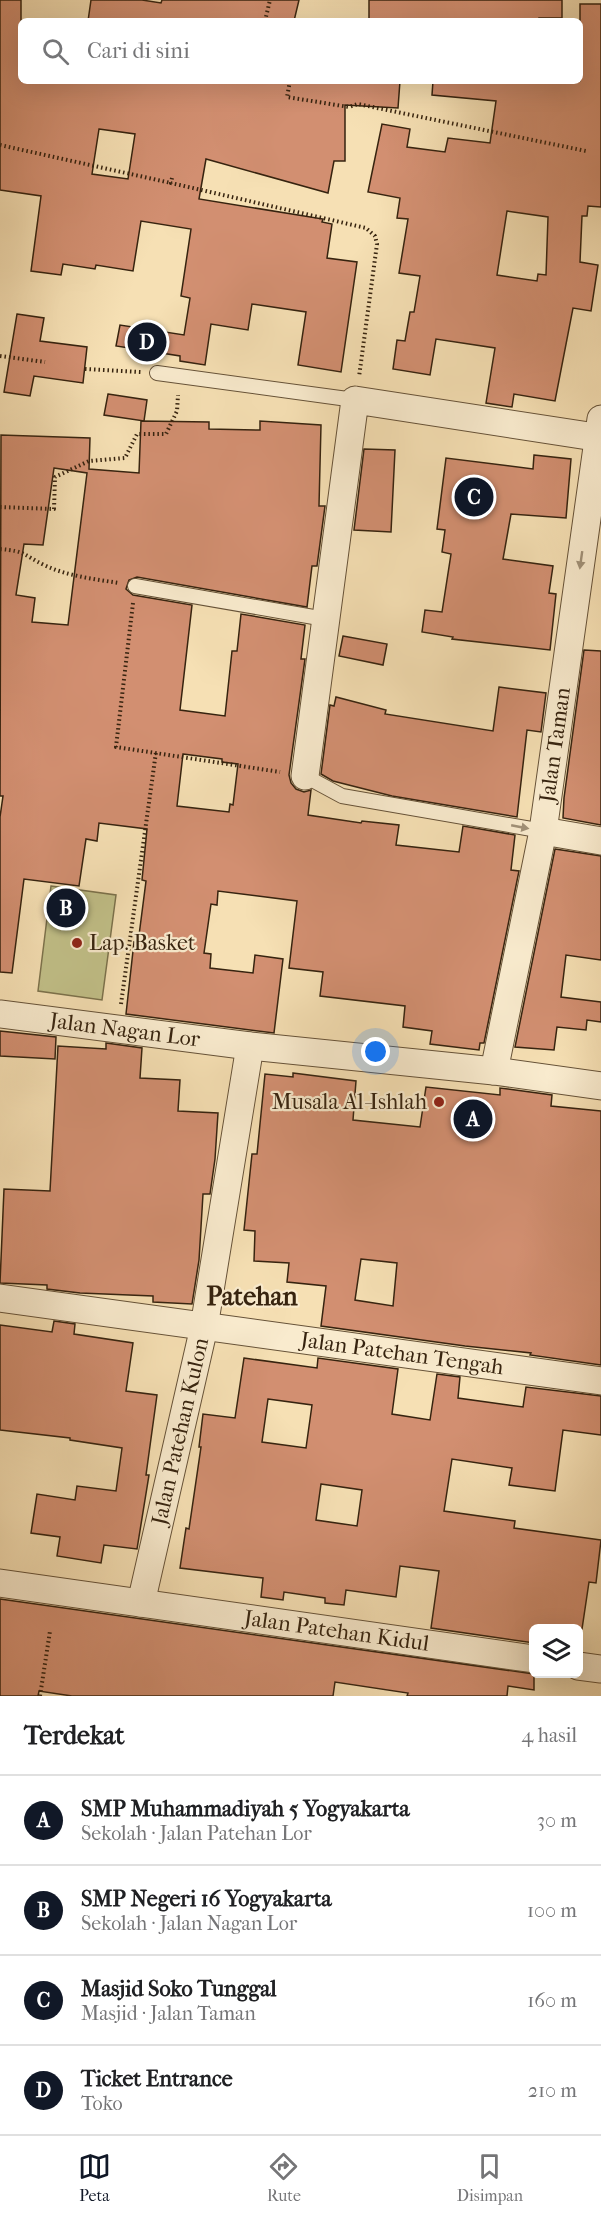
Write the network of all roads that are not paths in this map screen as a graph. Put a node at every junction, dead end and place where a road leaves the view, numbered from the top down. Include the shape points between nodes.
1 (157, 373) road end
2 (355, 400) junction
3 (600, 431) edge
4 (135, 586) road end
5 (325, 619) junction
6 (305, 776) joint
7 (543, 831) junction
8 (601, 841) edge
9 (0, 1014) edge
10 (250, 1046) junction
11 (494, 1071) junction
12 (601, 1086) edge
13 (0, 1298) edge
14 (204, 1327) junction
15 (601, 1381) edge
16 (0, 1583) edge
17 (141, 1603) junction
18 (529, 1658) edge
19 (583, 1666) edge
20 (601, 1669) edge

1 - 2 lane
2 - 3 street
2 - 5 street
3 -> 7 street, Jalan Taman
4 - 5 lane
5 - 6 street
6 -> 7 lane via 342,796
7 - 8 street
7 - 11 street, Jalan Taman
9 - 10 street, Jalan Nagan Lor
10 - 11 street, Jalan Nagan Lor
10 - 14 street, Jalan Patehan Kulon
11 - 12 street, Jalan Nagan Lor
13 - 14 street, Jalan Patehan Tengah
14 - 15 street, Jalan Patehan Tengah
14 - 17 street, Jalan Patehan Kulon
16 - 17 street, Jalan Patehan Kidul
17 - 18 street, Jalan Patehan Kidul
19 - 20 street

